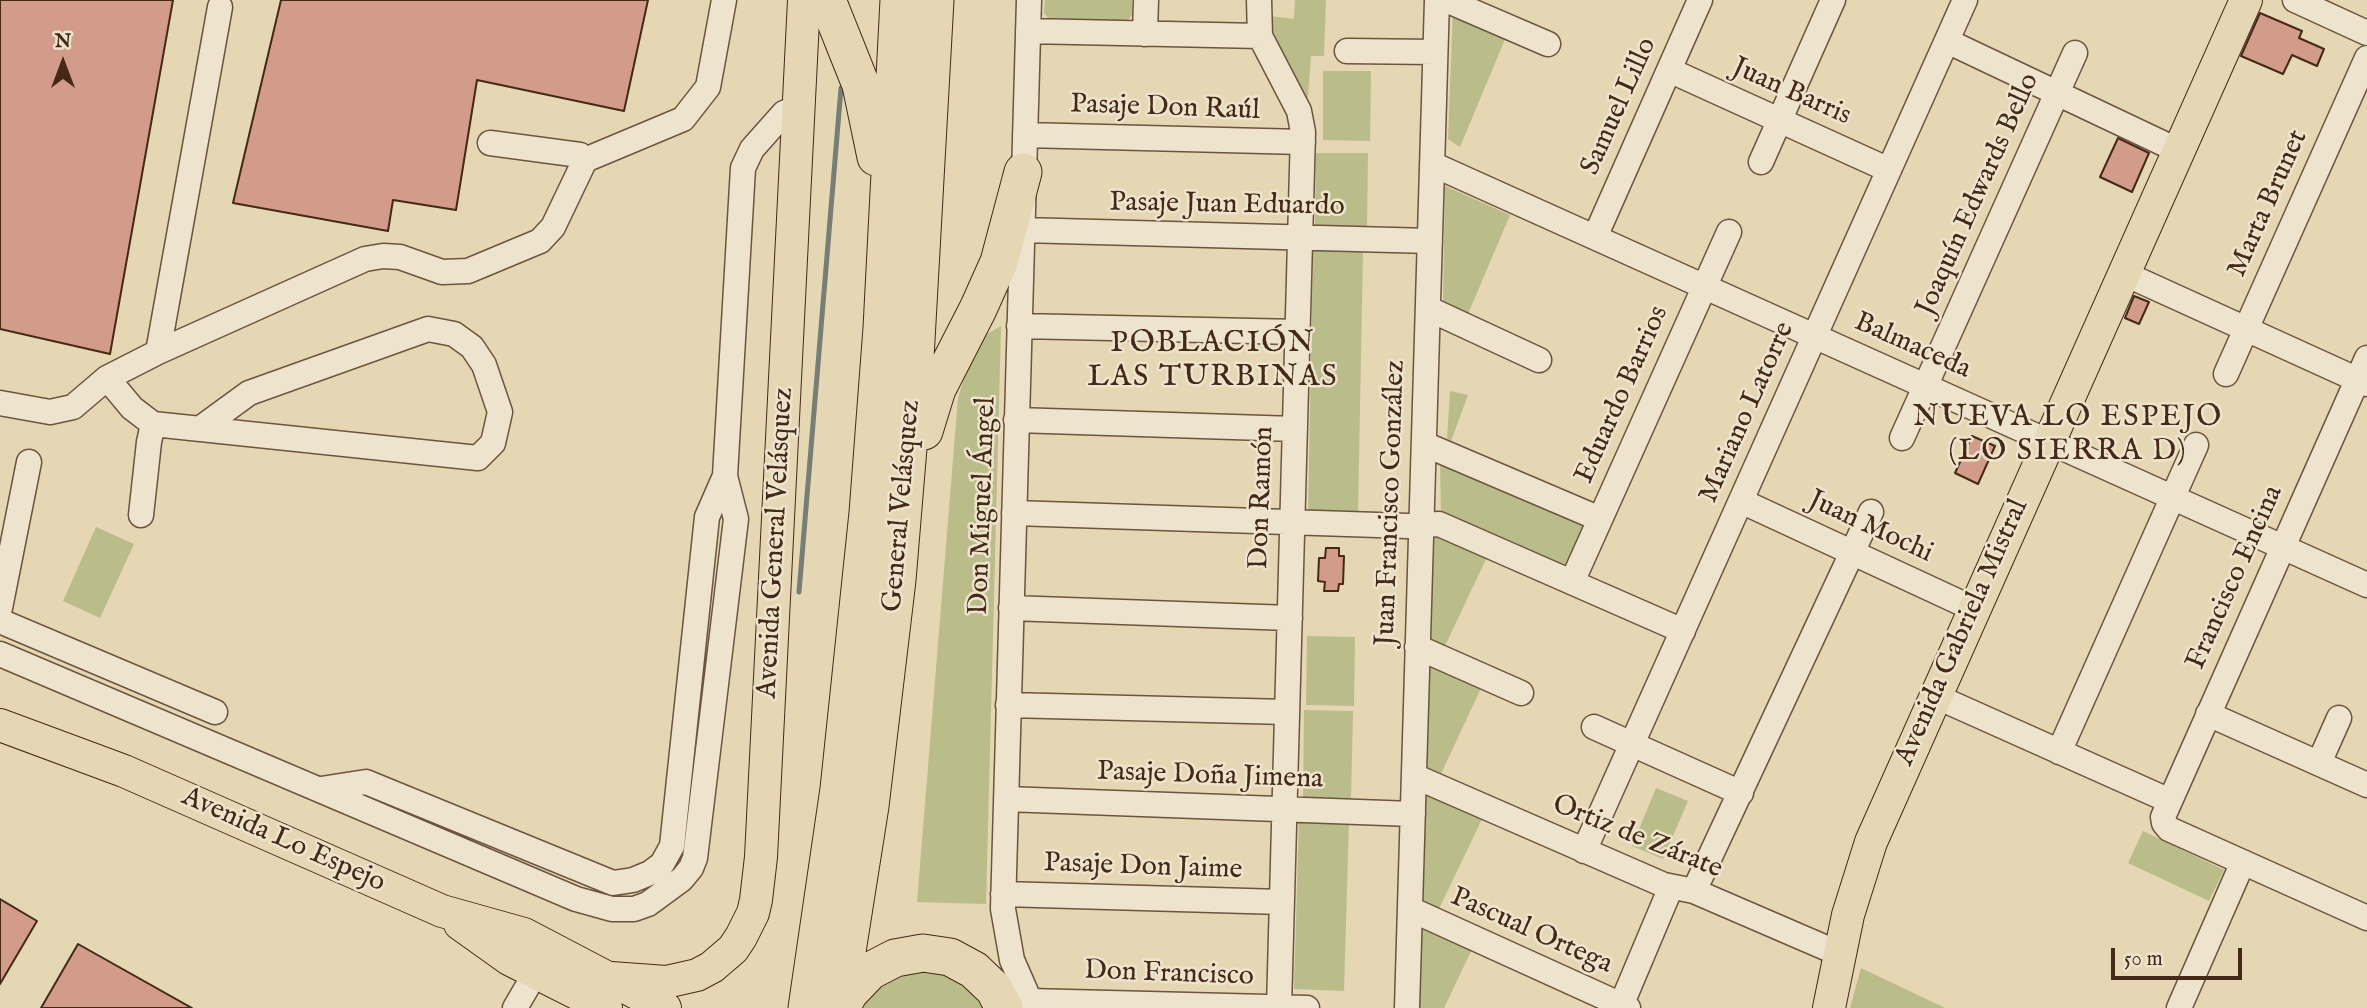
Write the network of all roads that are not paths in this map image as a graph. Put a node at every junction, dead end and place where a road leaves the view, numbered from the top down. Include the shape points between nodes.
1 (724, 0) edge
2 (804, 0) edge
3 (827, 0) edge
4 (899, 0) edge
5 (935, 0) edge
6 (958, 0) edge
7 (1029, 0) edge
8 (1146, 0) edge
9 (1259, 0) edge
10 (1437, 0) edge
11 (1446, 0) edge
12 (1700, 0) edge
13 (1833, 0) edge
14 (1965, 0) edge
15 (2246, 0) edge
16 (2295, 0) edge
17 (220, 7) dead end
18 (1028, 31) junction
19 (2367, 33) edge
20 (1145, 34) junction
21 (1260, 36) junction
22 (1947, 41) junction
23 (1548, 44) dead end
24 (1347, 51) dead end
25 (1435, 52) junction
26 (2075, 53) dead end
27 (2367, 58) edge
28 (1669, 70) junction
29 (2057, 93) junction
30 (799, 107) junction
31 (1780, 120) junction
32 (1024, 135) junction
33 (1303, 142) junction
34 (490, 143) dead end
35 (2178, 150) junction
36 (585, 159) junction
37 (1761, 162) dead end
38 (1432, 164) junction
39 (1889, 170) junction
40 (1023, 172) junction
41 (926, 178) junction
42 (1022, 230) junction
43 (887, 231) junction
44 (1729, 232) dead end
45 (1301, 237) junction
46 (1595, 237) junction
47 (1430, 241) junction
48 (2123, 273) junction
49 (1704, 286) junction
50 (1429, 309) junction
51 (1019, 326) junction
52 (2246, 329) junction
53 (1298, 332) junction
54 (1815, 336) junction
55 (158, 352) junction
56 (1539, 360) dead end
57 (2225, 374) dead end
58 (2364, 374) edge
59 (107, 378) junction
60 (1925, 386) junction
61 (0, 403) edge
62 (1016, 420) junction
63 (153, 424) junction
64 (201, 428) junction
65 (1295, 429) junction
66 (1902, 438) dead end
67 (2048, 441) junction
68 (1424, 444) junction
69 (2196, 445) dead end
70 (29, 462) dead end
71 (725, 476) junction
72 (2173, 498) junction
73 (1741, 501) junction
74 (1871, 512) dead end
75 (1014, 513) junction
76 (141, 515) dead end
77 (1600, 519) junction
78 (1293, 522) junction
79 (1421, 524) junction
80 (2283, 547) junction
81 (1852, 553) junction
82 (897, 580) junction
83 (1572, 582) junction
84 (2367, 585) edge
85 (0, 608) edge
86 (1011, 608) junction
87 (1974, 608) junction
88 (1290, 618) junction
89 (0, 621) edge
90 (1683, 631) junction
91 (1418, 647) junction
92 (0, 654) edge
93 (1521, 692) dead end
94 (1935, 696) junction
95 (1008, 705) junction
96 (0, 709) edge
97 (215, 712) dead end
98 (1287, 712) junction
99 (2208, 714) junction
100 (2339, 718) dead end
101 (0, 725) edge
102 (1594, 727) dead end
103 (1632, 744) junction
104 (2059, 752) junction
105 (2319, 763) junction
106 (124, 771) junction
107 (1414, 776) junction
108 (2367, 785) edge
109 (321, 789) junction
110 (1741, 793) junction
111 (1006, 799) junction
112 (1284, 809) junction
113 (2167, 812) junction
114 (1413, 814) junction
115 (1584, 851) junction
116 (2244, 862) junction
117 (613, 883) junction
118 (1682, 889) junction
119 (1003, 894) junction
120 (1282, 902) junction
121 (612, 909) junction
122 (1410, 909) junction
123 (442, 911) junction
124 (2367, 918) edge
125 (1840, 954) junction
126 (536, 972) junction
127 (608, 993) edge
128 (1022, 1005) edge
129 (1623, 1007) edge
130 (515, 1008) edge
131 (665, 1008) edge
132 (807, 1008) edge
133 (840, 1008) edge
134 (1279, 1008) edge
135 (1307, 1008) edge
136 (1407, 1008) edge
137 (1829, 1008) edge
138 (2179, 1008) edge

1 - 36 street via 709,88 683,119
2 - 30 main road, Avenida General Velásquez
3 - 43 highway via 866,104
4 - 43 highway, General Velásquez
5 - 41 highway, General Velásquez
6 - 41 highway
7 - 18 street, Don Miguel Ángel
8 - 20 street
9 - 21 street, Don Ramón
10 - 25 street, Juan Francisco González
11 - 23 street
12 - 28 street, Samuel Lillo
13 - 31 street
14 - 22 street, Mariano Latorre
15 - 35 main road, Avenida Gabriela Mistral
16 - 19 street
17 - 55 street
18 - 20 street
18 - 32 street, Don Miguel Ángel
20 - 21 street
21 - 33 street, Don Ramón via 1299,111
22 - 29 street
22 - 39 street, Mariano Latorre
24 - 25 street
25 - 38 street, Juan Francisco González
26 - 29 street, Joaquín Edwards Bello
27 - 52 street, Marta Brunet
28 - 31 street, Juan Barris
28 - 46 street, Samuel Lillo
29 - 35 street
29 - 60 street, Joaquín Edwards Bello
30 - 71 street via 785,113 760,140 743,168
30 - 127 main road, Avenida General Velásquez via 756,900 748,926 733,949 712,967 698,975
31 - 37 street
31 - 39 street, Juan Barris
32 - 33 street, Pasaje Don Raúl
32 - 40 street, Don Miguel Ángel
33 - 45 street, Don Ramón
34 - 36 street
35 - 48 main road, Avenida Gabriela Mistral
36 - 55 street via 553,227 540,241 468,271 442,272 400,257 365,259
38 - 46 street, Balmaceda
38 - 47 street, Juan Francisco González
39 - 54 street, Mariano Latorre
40 - 42 street, Don Miguel Ángel
40 - 82 highway via 999,262 932,402
41 - 82 highway, General Velásquez
42 - 45 street, Pasaje Juan Eduardo
42 - 51 street, Don Miguel Ángel
43 - 132 highway, General Velásquez via 860,601
44 - 49 street, Eduardo Barrios
45 - 47 street, Pasaje Juan Eduardo
45 - 53 street, Don Ramón
46 - 49 street, Balmaceda
47 - 50 street, Juan Francisco González
48 - 52 street
48 - 67 main road, Avenida Gabriela Mistral
49 - 54 street, Balmaceda
49 - 77 street, Eduardo Barrios
50 - 56 street
50 - 68 street, Juan Francisco González
51 - 53 street
51 - 62 street, Don Miguel Ángel
52 - 57 street, Marta Brunet
52 - 58 street
53 - 65 street, Don Ramón
54 - 60 street, Balmaceda
54 - 73 street, Mariano Latorre
55 - 59 street
58 - 80 street, Francisco Encina
59 - 61 street via 73,407 50,412
59 - 63 street via 132,408
60 - 66 street, Joaquín Edwards Bello
60 - 67 street, Balmaceda
62 - 65 street
62 - 75 street, Don Miguel Ángel
63 - 64 street
63 - 76 street
64 - 64 street via 478,458 494,443 500,412 484,365 472,347 454,334 428,329 249,393
65 - 78 street, Don Ramón
67 - 72 street, Balmaceda
67 - 87 main road, Avenida Gabriela Mistral
68 - 77 street
68 - 79 street, Juan Francisco González
69 - 72 street
70 - 85 street
71 - 117 street via 707,517 672,846 662,864 650,873
71 - 121 street via 736,519 695,858 682,879 648,904
72 - 80 street, Balmaceda
72 - 104 street
73 - 81 street, Juan Mochi
73 - 90 street, Mariano Latorre
74 - 81 street
75 - 78 street
75 - 86 street, Don Miguel Ángel
77 - 83 street, Eduardo Barrios
78 - 79 street
78 - 88 street, Don Ramón
79 - 83 street via 1438,524
79 - 91 street, Juan Francisco González
80 - 84 street, Balmaceda
80 - 99 street, Francisco Encina
81 - 87 street, Juan Mochi
81 - 110 street
82 - 133 highway, General Velásquez
83 - 90 street
86 - 88 street
86 - 95 street, Don Miguel Ángel
87 - 94 main road, Avenida Gabriela Mistral
88 - 98 street, Don Ramón
89 - 97 street
90 - 103 street, Mariano Latorre
91 - 93 street
91 - 107 street, Juan Francisco González
92 - 109 street
94 - 104 street
94 - 125 main road, Avenida Gabriela Mistral via 1871,842
95 - 98 street
95 - 111 street, Don Miguel Ángel
96 - 106 main road, Avenida Lo Espejo
98 - 112 street, Don Ramón
99 - 105 street
99 - 113 street, Francisco Encina
100 - 105 street
101 - 106 main road, Avenida Lo Espejo
102 - 103 street
103 - 110 street
103 - 115 street, Mariano Latorre
104 - 113 street
105 - 108 street
106 - 123 main road, Avenida Lo Espejo
107 - 114 street, Juan Francisco González
107 - 115 street, Ortiz de Zárate
109 - 117 street via 366,782
109 - 121 street via 576,899
110 - 118 street
111 - 112 street, Pasaje Doña Jimena
111 - 119 street, Don Miguel Ángel
112 - 114 street, Pasaje Doña Jimena
112 - 120 street, Don Ramón
113 - 116 street via 2169,829
114 - 122 street, Juan Francisco González
115 - 118 street, Ortiz de Zárate
116 - 124 street
116 - 138 street
117 - 121 street
118 - 125 street, Ortiz de Zárate
118 - 129 street
119 - 120 street, Pasaje Don Jaime
119 - 128 street, Don Miguel Ángel via 1007,940
120 - 134 street, Don Ramón
122 - 129 street, Pascual Ortega
122 - 136 street, Juan Francisco González
123 - 126 main road, Avenida Lo Espejo via 509,959
123 - 127 main road, Avenida Lo Espejo via 524,934
125 - 137 main road, Avenida Gabriela Mistral
126 - 127 main road, Avenida Lo Espejo
126 - 130 street
127 - 131 main road, Avenida Lo Espejo
128 - 133 highway via 950,957 923,953 895,958 870,971
128 - 134 street, Don Francisco
134 - 135 street, Don Francisco

